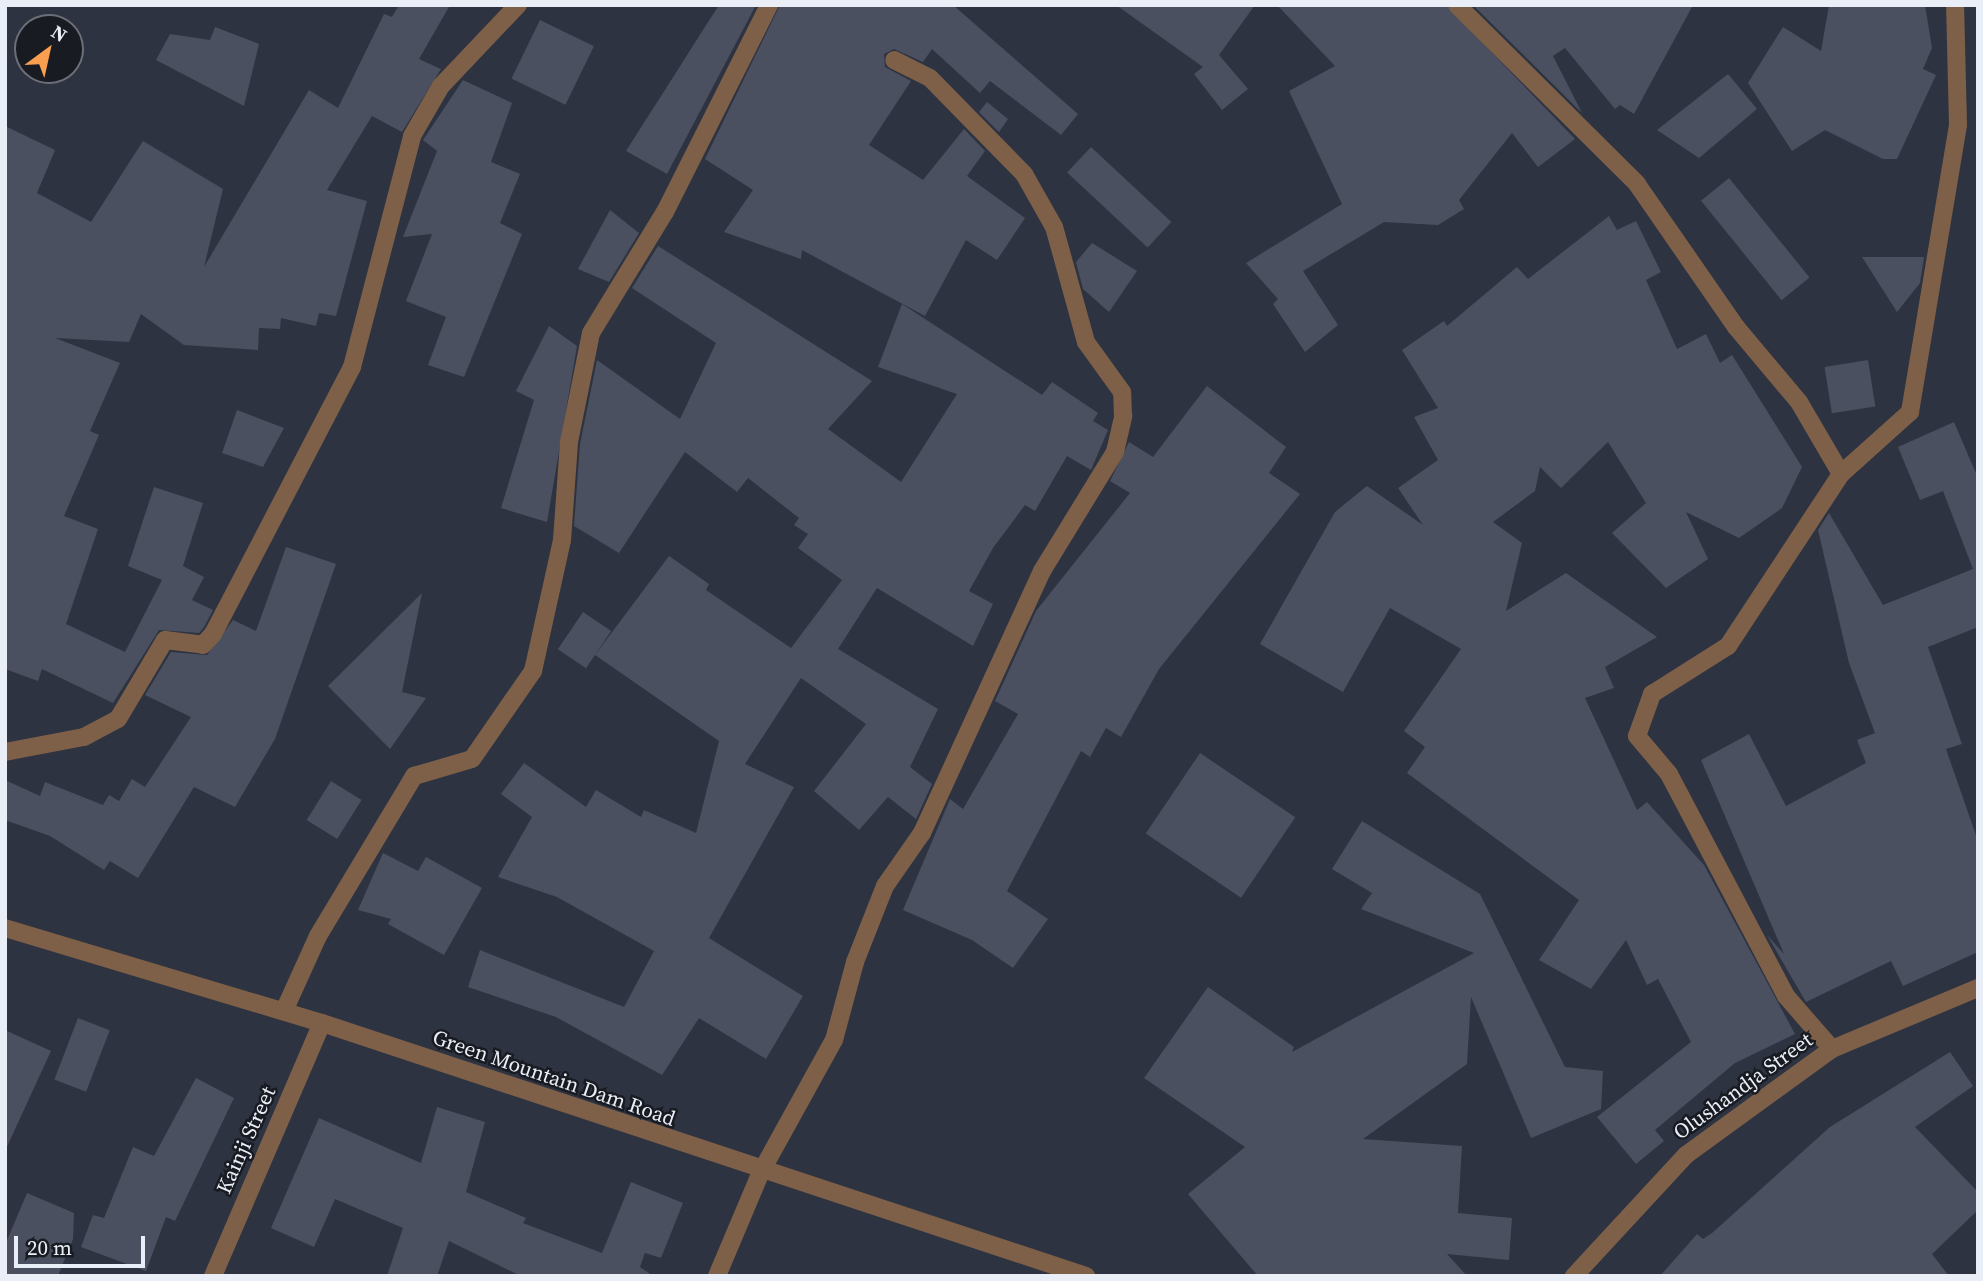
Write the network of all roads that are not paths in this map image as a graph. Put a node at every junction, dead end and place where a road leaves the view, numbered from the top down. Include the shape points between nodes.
1 (518, 5) edge
2 (769, 5) edge
3 (1457, 5) edge
4 (1955, 5) edge
5 (894, 60) dead end
6 (1840, 474) junction
7 (5, 752) edge
8 (5, 928) edge
9 (1978, 988) edge
10 (284, 1011) junction
11 (322, 1023) junction
12 (1832, 1049) junction
13 (761, 1172) junction
14 (213, 1276) edge
15 (717, 1276) edge
16 (1086, 1276) edge
17 (1574, 1276) edge

1 - 7 street via 441,86 412,136 352,367 213,634 203,645 165,640 118,719 83,737
2 - 10 street via 665,212 591,333 569,442 562,540 533,671 472,759 414,776 318,936
3 - 6 street via 1637,184 1736,327 1798,402
4 - 6 street via 1961,57 1956,137 1910,412
5 - 13 street via 930,78 1024,174 1054,227 1086,342 1122,392 1123,416 1115,452 1041,571 922,833 884,886 834,1040
6 - 12 street via 1728,646 1652,694 1637,736 1669,774 1786,996
8 - 10 street, Green Mountain Dam Road
9 - 12 street, Olushandja Street
10 - 11 street, Green Mountain Dam Road
11 - 13 street, Green Mountain Dam Road
11 - 14 street, Kainji Street
12 - 17 street, Olushandja Street via 1686,1155
13 - 15 street
13 - 16 street, Green Mountain Dam Road

